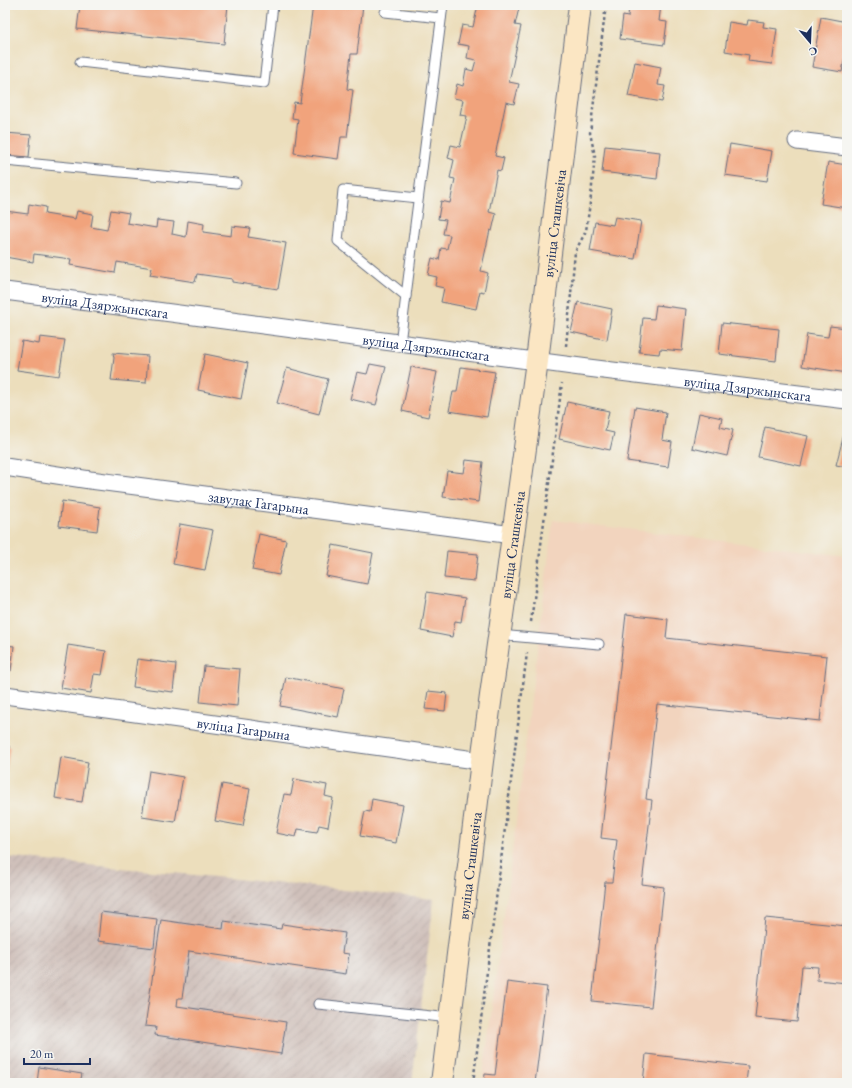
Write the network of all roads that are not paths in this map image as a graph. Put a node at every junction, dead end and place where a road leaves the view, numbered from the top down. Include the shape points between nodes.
1 (273, 5) edge
2 (443, 5) edge
3 (580, 5) edge
4 (385, 12) dead end
5 (441, 18) junction
6 (80, 62) dead end
7 (797, 141) dead end
8 (847, 147) edge
9 (5, 161) edge
10 (236, 183) dead end
11 (418, 198) junction
12 (5, 291) edge
13 (406, 296) junction
14 (400, 343) junction
15 (537, 361) junction
16 (847, 400) edge
17 (5, 468) edge
18 (513, 535) junction
19 (499, 635) junction
20 (599, 644) dead end
21 (5, 695) edge
22 (482, 761) junction
23 (318, 1004) dead end
24 (450, 1018) junction
25 (442, 1083) edge

1 - 6 lane via 264,83
2 - 5 lane
3 - 15 main road, вуліца Сташкевіча
4 - 5 lane
5 - 11 lane
7 - 8 street
9 - 10 lane
11 - 13 lane
11 - 13 lane via 343,190 338,241
12 - 14 street, вуліца Дзяржынскага
13 - 14 lane
14 - 15 street, вуліца Дзяржынскага
15 - 16 street, вуліца Дзяржынскага
15 - 18 main road, вуліца Сташкевіча
17 - 18 street, завулак Гагарына
18 - 19 main road, вуліца Сташкевіча
19 - 20 lane
19 - 22 main road, вуліца Сташкевіча
21 - 22 street, вуліца Гагарына
22 - 24 main road, вуліца Сташкевіча
23 - 24 lane
24 - 25 main road, вуліца Сташкевіча

